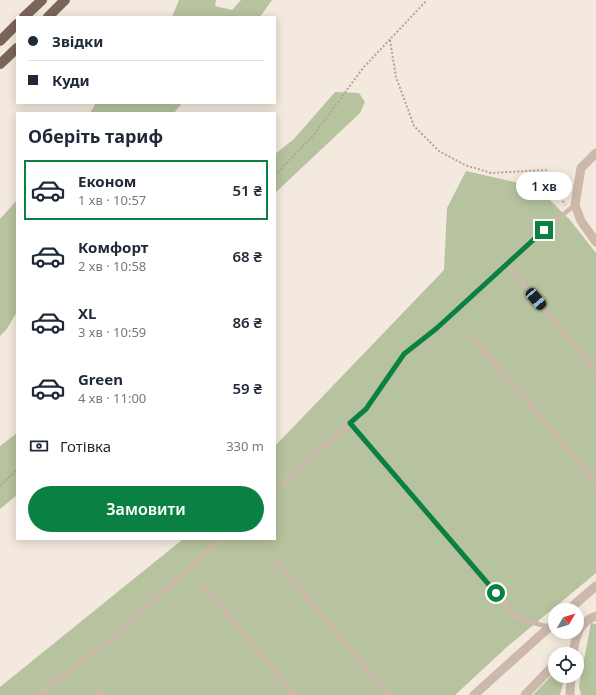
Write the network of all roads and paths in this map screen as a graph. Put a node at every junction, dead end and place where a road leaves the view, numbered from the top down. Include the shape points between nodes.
1 (42, 0) edge
2 (66, 0) edge
3 (427, 0) edge
4 (25, 16) edge
5 (49, 16) edge
6 (16, 25) edge
7 (390, 40) junction
8 (0, 41) edge
9 (16, 49) edge
10 (0, 64) edge
11 (596, 152) edge
12 (276, 174) edge
13 (571, 208) junction
14 (596, 242) edge
15 (506, 263) junction
16 (474, 339) dead end
17 (596, 371) edge
18 (350, 423) junction
19 (16, 470) edge
20 (596, 484) edge
21 (0, 486) edge
22 (276, 489) edge
23 (220, 540) edge
24 (275, 560) dead end
25 (204, 586) dead end
26 (596, 586) edge
27 (576, 603) edge
28 (596, 616) edge
29 (548, 623) edge
30 (548, 628) edge
31 (573, 647) edge
32 (548, 671) edge
33 (571, 683) edge
34 (37, 695) edge
35 (294, 695) edge
36 (388, 695) edge
37 (474, 695) edge
38 (526, 695) edge
39 (570, 695) edge

1 - 4 main road
2 - 5 main road
3 - 7 path
6 - 8 main road
7 - 12 path via 364,68 313,136
7 - 13 path via 396,77 414,126 439,151 465,165 491,173 546,170
9 - 10 main road
11 - 13 street via 581,168
13 - 14 street
13 - 15 lane
15 - 17 lane
15 - 18 lane via 437,328 404,354 366,409
16 - 20 lane
18 - 22 lane
18 - 29 lane via 516,618
19 - 21 path
23 - 34 lane via 111,639
24 - 36 lane
25 - 35 lane
26 - 27 street
28 - 31 street via 584,622
30 - 37 street
32 - 38 street
33 - 39 street

